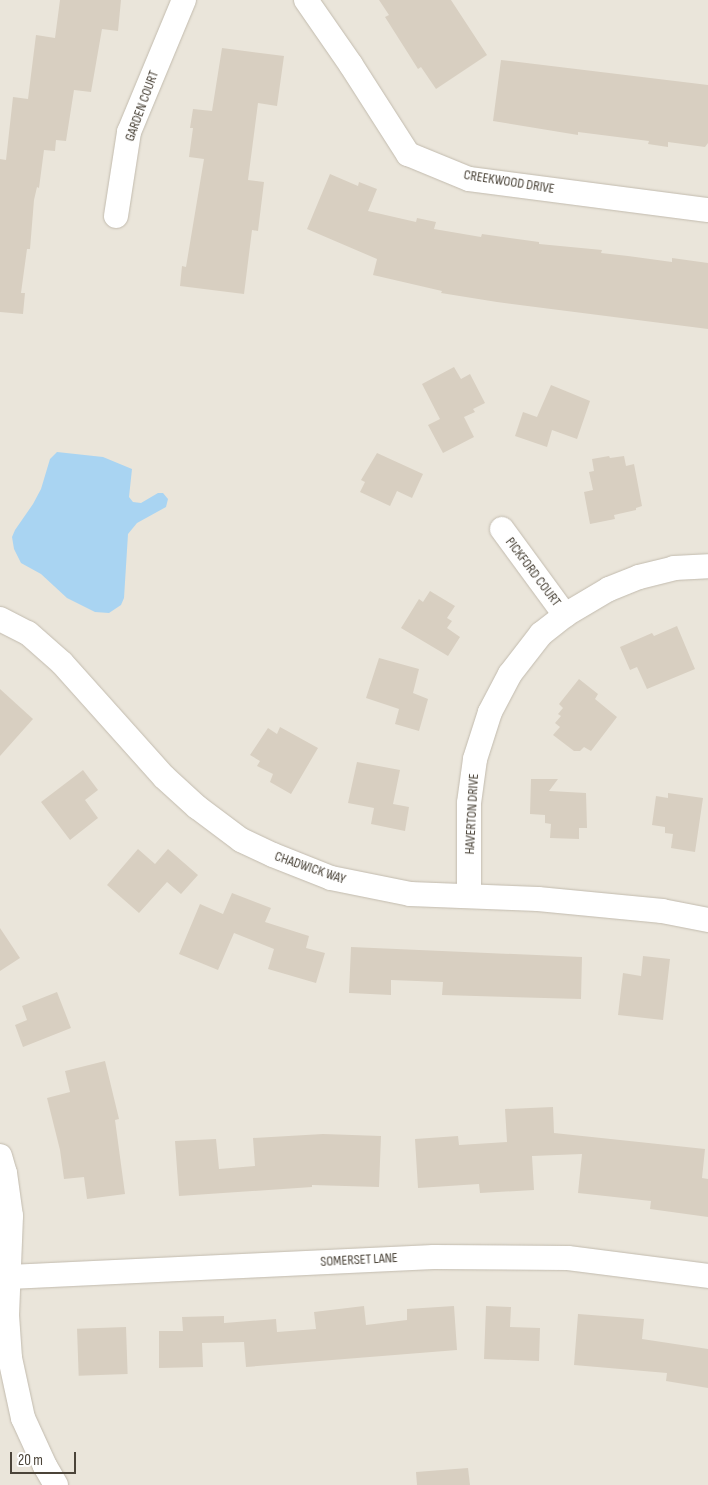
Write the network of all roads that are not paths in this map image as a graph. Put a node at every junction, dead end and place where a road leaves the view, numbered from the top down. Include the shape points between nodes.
1 (184, 0) edge
2 (306, 0) edge
3 (708, 210) edge
4 (116, 216) dead end
5 (502, 529) dead end
6 (708, 566) edge
7 (565, 615) junction
8 (0, 619) edge
9 (469, 896) junction
10 (708, 920) edge
11 (0, 1156) edge
12 (708, 1276) edge
13 (9, 1278) junction
14 (56, 1485) edge

1 - 4 street, GARDEN COURT via 129,132
2 - 3 street, CREEKWOOD DRIVE via 408,154 469,179
5 - 7 street, PICKFORD COURT
6 - 7 street, HAVERTON DRIVE via 674,568 639,577 609,589
7 - 9 street, HAVERTON DRIVE via 541,634 510,674 490,712 475,759 469,803
8 - 9 street, CHADWICK WAY via 28,633 62,663 164,777 197,807 242,840 331,878 410,894
9 - 10 street, CHADWICK WAY via 662,911
11 - 13 street via 11,1216
12 - 13 street, SOMERSET LANE via 568,1258 434,1257
13 - 14 street via 10,1358 23,1418

